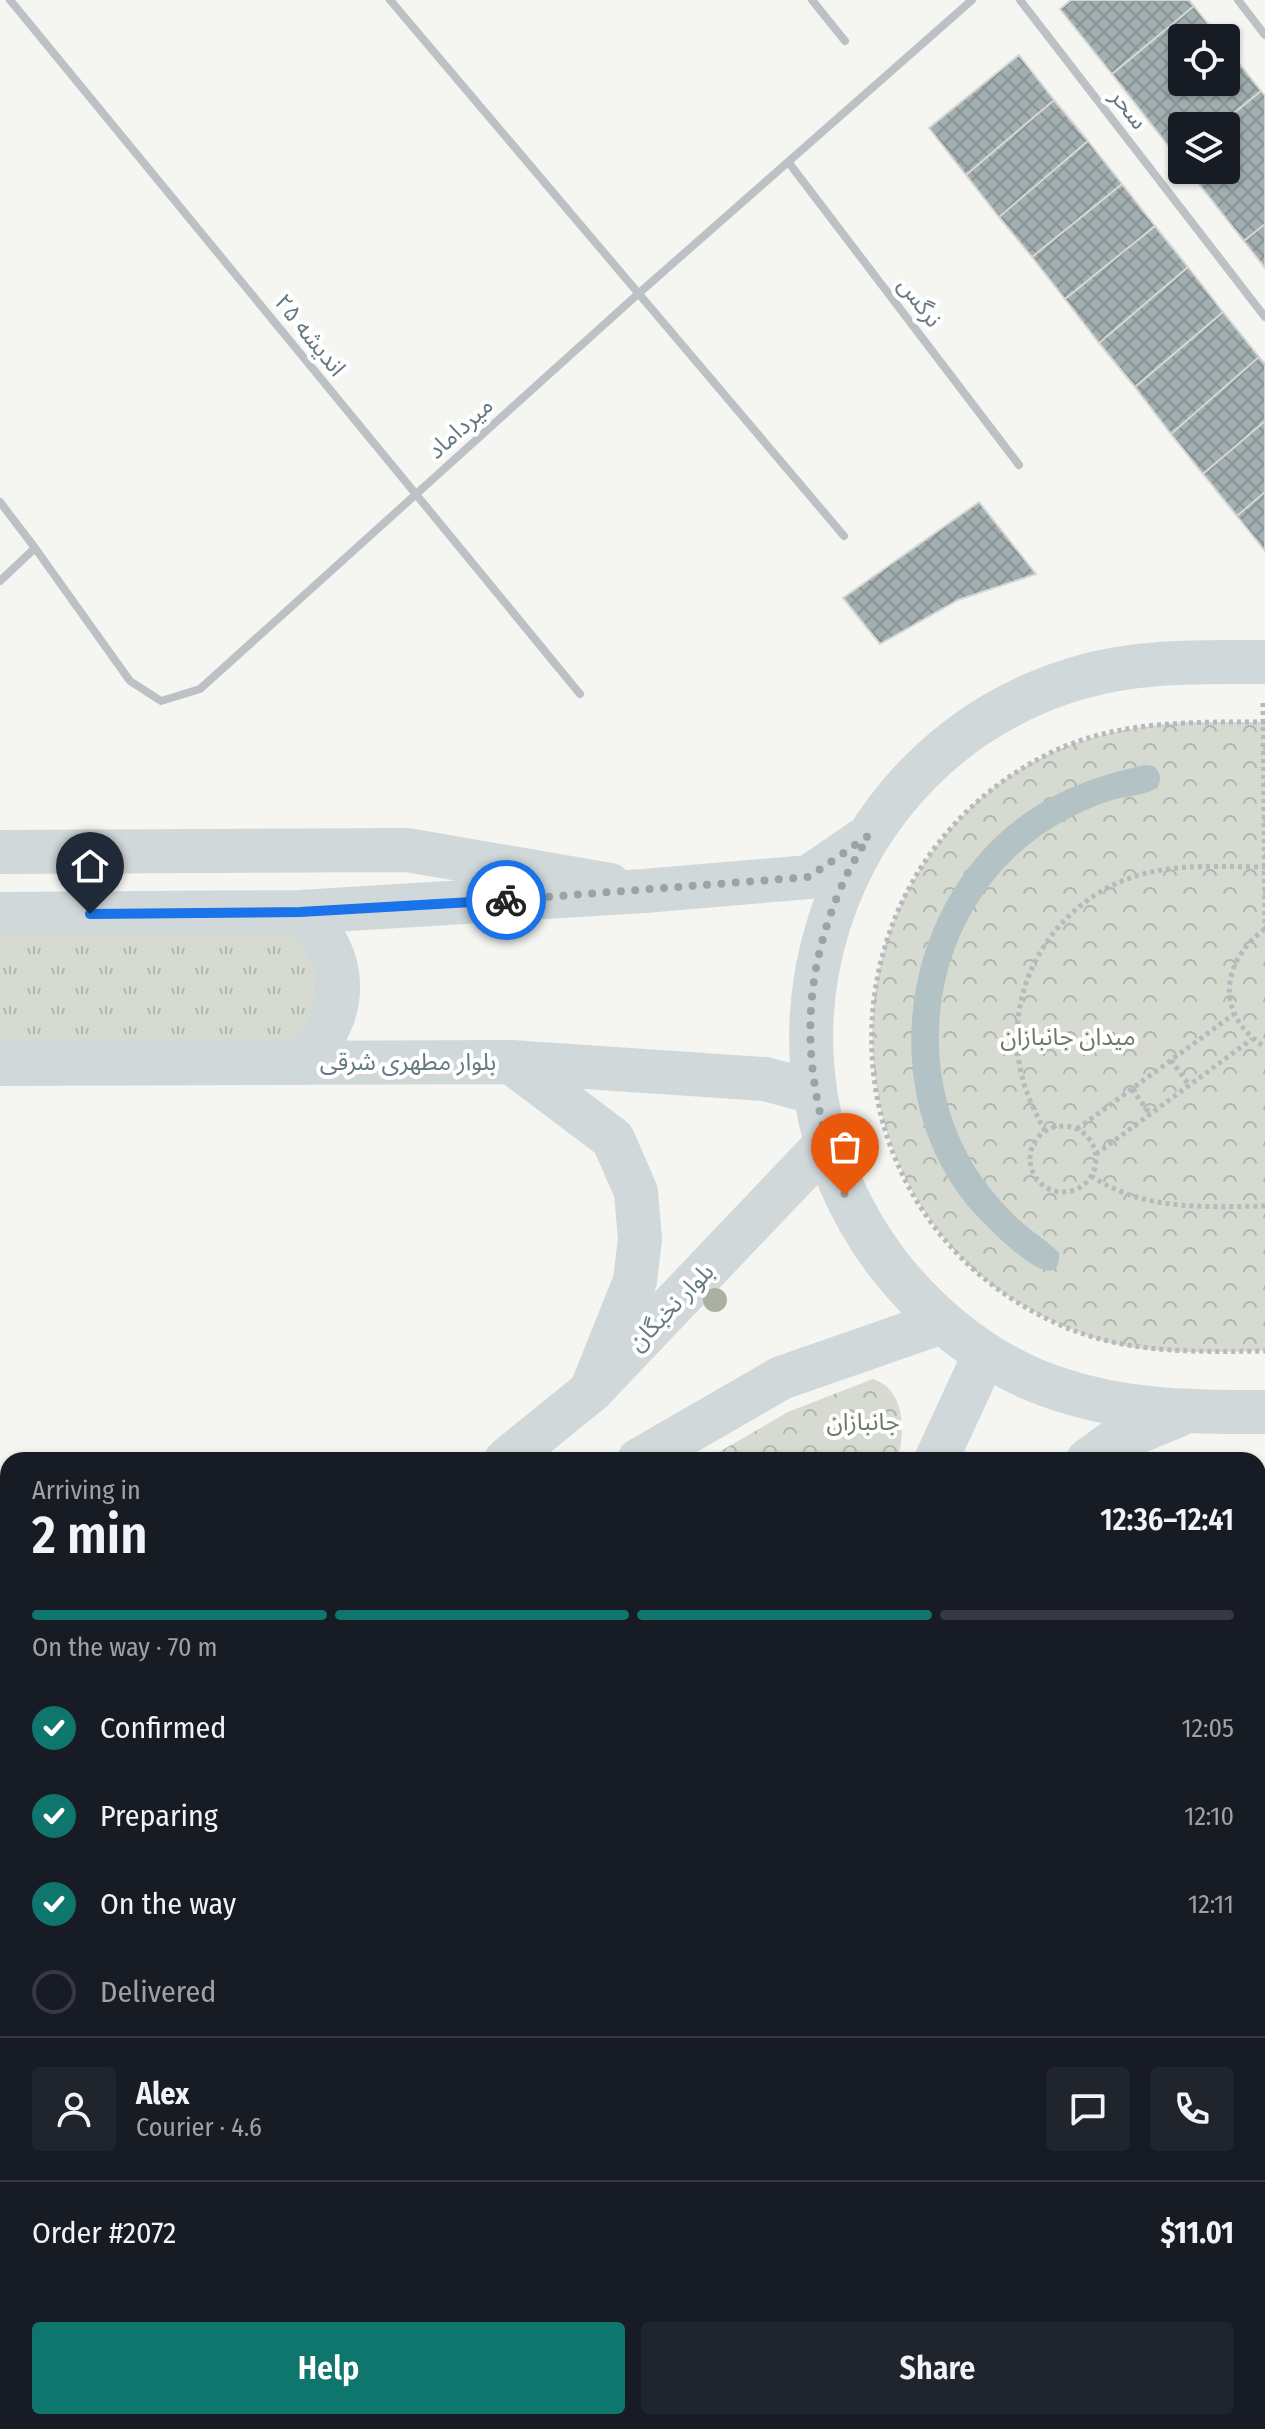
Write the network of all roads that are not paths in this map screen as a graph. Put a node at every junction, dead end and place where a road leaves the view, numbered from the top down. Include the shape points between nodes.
1 (10, 0) edge
2 (390, 0) edge
3 (812, 0) edge
4 (972, 0) edge
5 (1020, 0) edge
6 (1238, 0) edge
7 (1265, 35) edge
8 (845, 41) dead end
9 (789, 163) junction
10 (638, 294) junction
11 (1265, 317) edge
12 (1019, 465) dead end
13 (415, 496) junction
14 (0, 502) edge
15 (844, 536) dead end
16 (35, 548) junction
17 (0, 581) edge
18 (1264, 662) edge
19 (580, 694) dead end
20 (868, 836) junction
21 (0, 852) edge
22 (644, 891) junction
23 (300, 912) junction
24 (0, 914) edge
25 (302, 1062) junction
26 (511, 1062) junction
27 (0, 1064) edge
28 (814, 1092) junction
29 (826, 1144) junction
30 (942, 1322) junction
31 (985, 1354) junction
32 (591, 1391) junction
33 (1187, 1412) junction
34 (1265, 1412) edge
35 (516, 1452) edge
36 (653, 1452) edge
37 (940, 1452) edge
38 (1099, 1452) edge

1 - 13 street, اندیشه ۲۵
2 - 10 street
3 - 8 street
4 - 9 street, میرداماد
5 - 11 street, سحر
6 - 7 street
9 - 10 street, میرداماد
9 - 12 street, نرگس
10 - 13 street, میرداماد
10 - 15 street
13 - 16 street, میرداماد via 200,689 161,701 130,681
13 - 19 street, اندیشه ۲۵
14 - 16 street, میرداماد
16 - 17 street
18 - 20 main road via 1130,666 1028,697 981,722 938,755
20 - 22 main road via 809,877
20 - 28 main road via 838,895 813,985
21 - 22 main road via 407,850
22 - 23 main road
23 - 24 main road
23 - 25 main road via 328,944 339,987 329,1029
25 - 26 main road, بلوار مطهری شرقی
25 - 27 main road, بلوار مطهری شرقی
26 - 28 main road, بلوار مطهری شرقی via 765,1079
26 - 32 main road via 613,1139 636,1192 640,1239 635,1281
28 - 29 main road
29 - 30 main road via 845,1195 871,1241
29 - 32 main road, بلوار نخبگان
30 - 31 main road
30 - 36 main road via 781,1378
31 - 33 main road via 1032,1379 1083,1397 1136,1409
31 - 37 main road
32 - 35 main road, بلوار نخبگان
33 - 34 main road
33 - 38 main road

